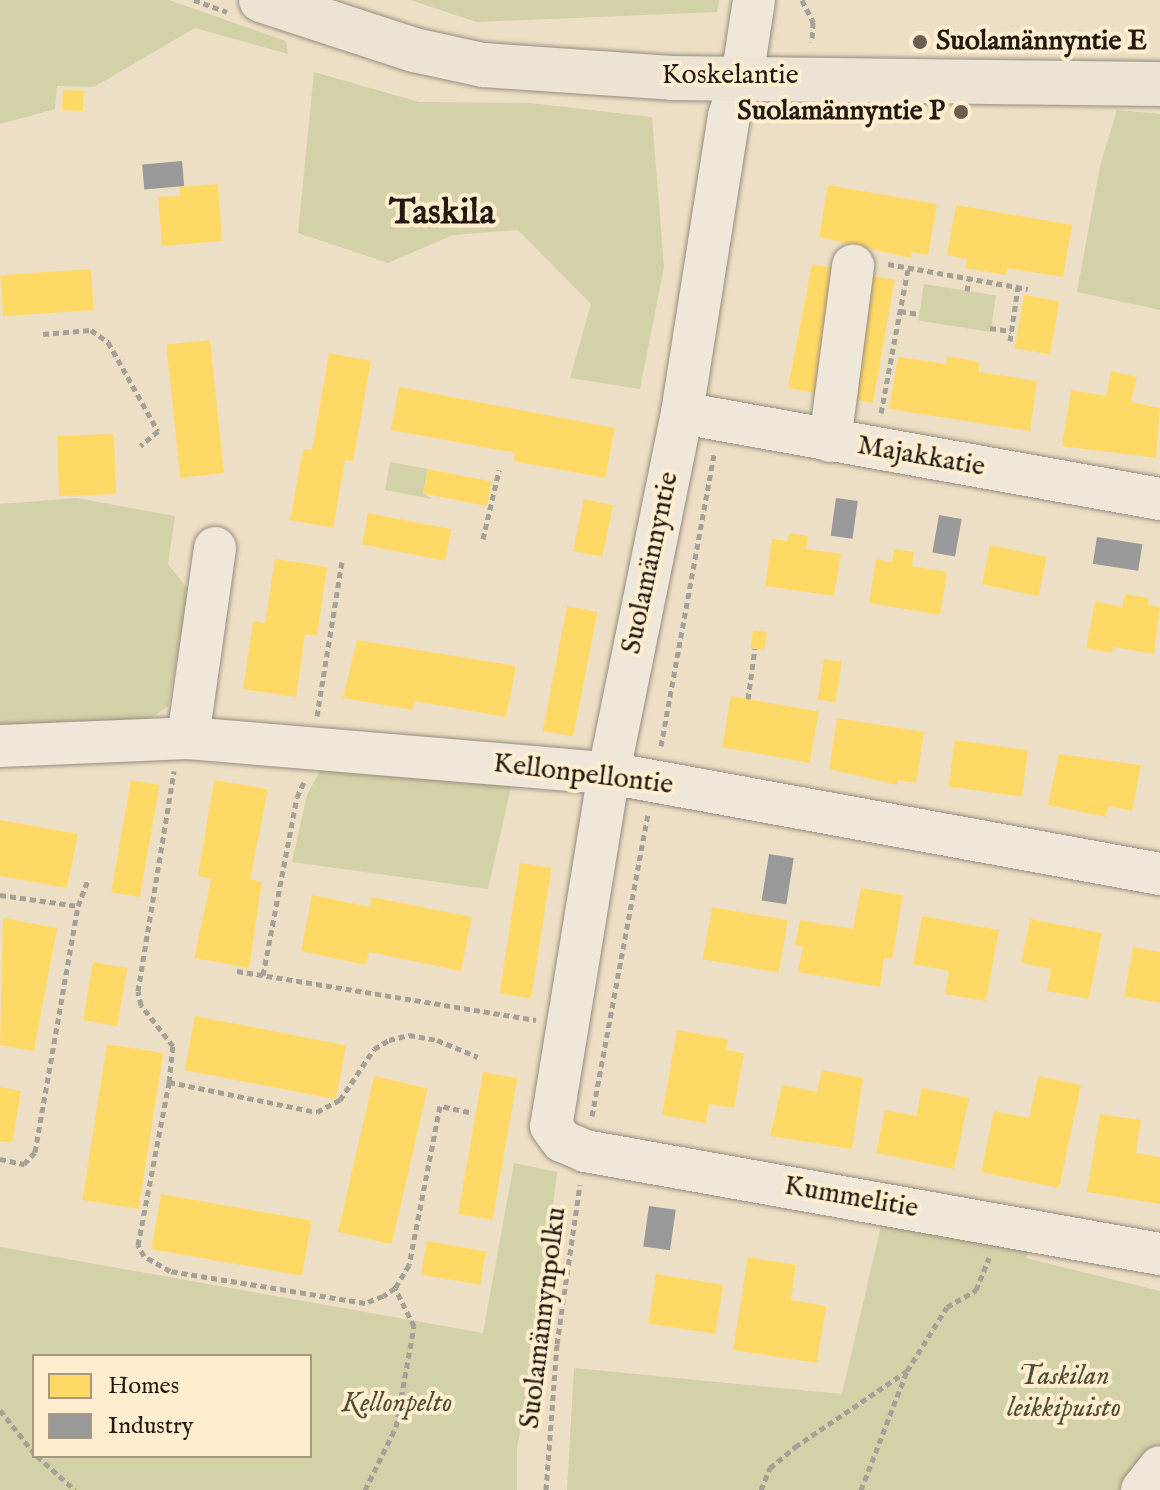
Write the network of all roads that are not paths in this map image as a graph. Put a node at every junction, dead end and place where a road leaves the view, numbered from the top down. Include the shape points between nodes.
1 (261, 0) edge
2 (754, 0) edge
3 (742, 78) junction
4 (1160, 84) edge
5 (868, 264) road end
6 (701, 417) junction
7 (830, 441) junction
8 (1160, 499) edge
9 (215, 548) dead end
10 (184, 738) junction
11 (0, 746) edge
12 (609, 773) junction
13 (1160, 874) edge
14 (551, 1126) joint
15 (1160, 1254) edge
16 (1160, 1467) edge
17 (1142, 1490) edge

1 - 3 main road, Koskelantie via 414,50 483,65
2 - 3 street, Suolamännyntie
3 - 4 main road, Koskelantie
3 - 6 street, Suolamännyntie via 729,116
5 - 7 street
6 - 7 street, Majakkatie
6 - 12 street, Suolamännyntie
7 - 8 street, Majakkatie
9 - 10 street
10 - 11 street, Kellonpellontie
10 - 12 street, Kellonpellontie
12 - 13 street, Kellonpellontie
12 - 14 street, Suolamännyntie
14 - 15 street, Kummelitie via 562,1141 585,1151
16 - 17 street

